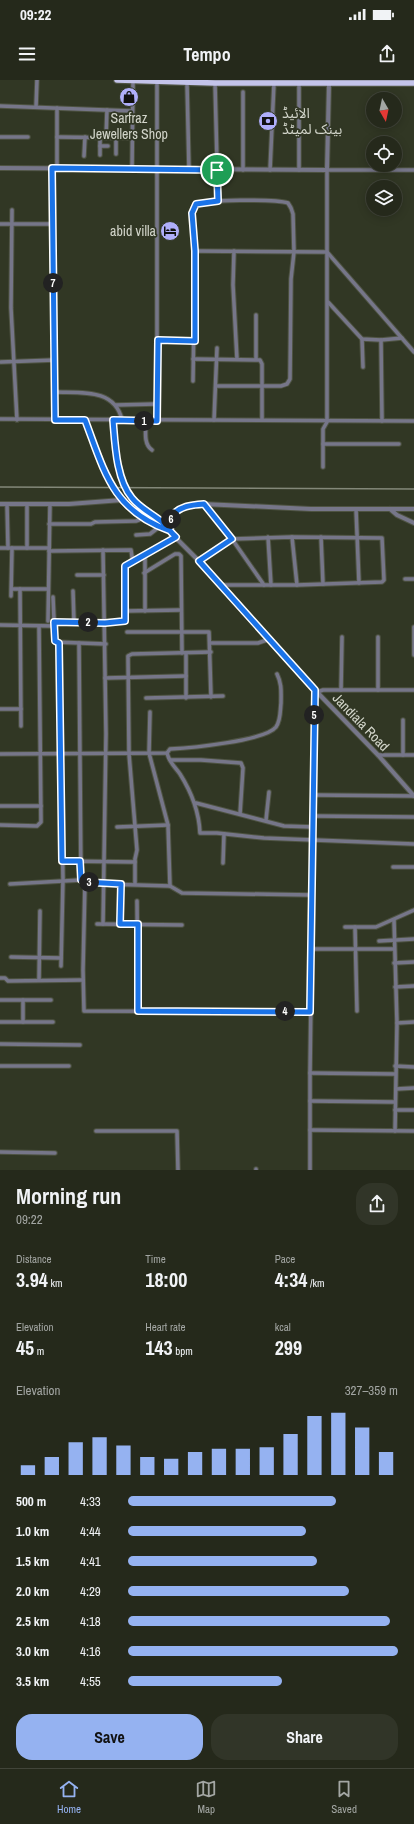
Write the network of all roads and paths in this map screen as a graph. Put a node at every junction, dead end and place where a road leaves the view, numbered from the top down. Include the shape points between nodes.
1 (37, 80) edge
2 (117, 80) edge
3 (133, 81) edge
4 (157, 82) junction
5 (320, 82) edge
6 (187, 83) junction
7 (274, 83) junction
8 (299, 83) junction
9 (329, 83) junction
10 (414, 83) edge
11 (215, 84) junction
12 (244, 92) dead end
13 (0, 106) edge
14 (36, 107) junction
15 (58, 108) junction
16 (107, 110) junction
17 (132, 111) junction
18 (0, 137) edge
19 (28, 137) dead end
20 (57, 137) junction
21 (85, 138) junction
22 (100, 138) junction
23 (106, 138) junction
24 (116, 138) junction
25 (132, 138) junction
26 (100, 146) junction
27 (108, 146) dead end
28 (116, 154) dead end
29 (84, 156) dead end
30 (100, 156) dead end
31 (0, 168) edge
32 (52, 168) junction
33 (57, 168) junction
34 (132, 170) junction
35 (157, 170) junction
36 (189, 170) junction
37 (217, 170) junction
38 (243, 170) junction
39 (270, 170) junction
40 (299, 170) junction
41 (327, 170) junction
42 (414, 170) edge
43 (218, 201) junction
44 (12, 210) dead end
45 (0, 224) edge
46 (12, 224) junction
47 (52, 224) junction
48 (195, 251) junction
49 (234, 251) junction
50 (294, 252) junction
51 (327, 252) junction
52 (328, 302) junction
53 (256, 315) dead end
54 (402, 338) junction
55 (158, 340) junction
56 (362, 340) junction
57 (381, 340) junction
58 (195, 341) junction
59 (217, 348) dead end
60 (414, 352) edge
61 (194, 359) junction
62 (237, 359) junction
63 (256, 359) junction
64 (55, 360) junction
65 (217, 360) junction
66 (15, 361) junction
67 (1, 362) dead end
68 (363, 367) dead end
69 (194, 381) dead end
70 (262, 385) junction
71 (216, 386) junction
72 (55, 392) junction
73 (156, 404) junction
74 (116, 405) junction
75 (0, 419) edge
76 (17, 420) junction
77 (55, 420) junction
78 (85, 420) junction
79 (113, 420) junction
80 (122, 420) junction
81 (214, 420) junction
82 (262, 420) junction
83 (146, 421) junction
84 (157, 421) junction
85 (382, 421) junction
86 (414, 421) edge
87 (327, 422) junction
88 (323, 444) junction
89 (399, 444) dead end
90 (152, 450) dead end
91 (323, 467) dead end
92 (122, 500) junction
93 (0, 504) edge
94 (7, 504) junction
95 (27, 504) junction
96 (50, 504) junction
97 (204, 504) junction
98 (356, 509) junction
99 (390, 509) junction
100 (414, 509) edge
101 (142, 516) junction
102 (414, 523) edge
103 (49, 524) junction
104 (159, 527) junction
105 (168, 530) junction
106 (136, 535) dead end
107 (176, 537) junction
108 (268, 537) junction
109 (292, 537) junction
110 (321, 537) junction
111 (357, 538) junction
112 (232, 539) junction
113 (0, 548) edge
114 (10, 548) junction
115 (28, 548) junction
116 (49, 549) junction
117 (103, 550) junction
118 (145, 556) junction
119 (199, 561) junction
120 (132, 563) junction
121 (144, 573) junction
122 (77, 575) dead end
123 (104, 575) junction
124 (405, 579) dead end
125 (414, 579) edge
126 (359, 583) junction
127 (323, 584) junction
128 (221, 585) junction
129 (264, 585) junction
130 (271, 585) junction
131 (297, 585) junction
132 (12, 589) junction
133 (20, 589) junction
134 (48, 589) junction
135 (73, 591) dead end
136 (11, 596) dead end
137 (53, 597) dead end
138 (181, 610) junction
139 (125, 611) junction
140 (145, 611) junction
141 (48, 620) dead end
142 (74, 622) junction
143 (105, 623) junction
144 (54, 624) junction
145 (20, 625) junction
146 (0, 626) edge
147 (39, 626) junction
148 (414, 627) edge
149 (127, 632) dead end
150 (181, 632) junction
151 (342, 637) dead end
152 (378, 637) dead end
153 (270, 640) junction
154 (59, 643) junction
155 (79, 643) junction
156 (211, 643) junction
157 (106, 644) junction
158 (211, 652) junction
159 (184, 653) junction
160 (414, 655) edge
161 (277, 674) dead end
162 (186, 676) junction
163 (105, 678) junction
164 (128, 678) junction
165 (341, 690) junction
166 (378, 690) junction
167 (414, 690) edge
168 (316, 691) junction
169 (211, 696) junction
170 (223, 696) dead end
171 (146, 698) dead end
172 (186, 698) junction
173 (0, 709) edge
174 (21, 709) junction
175 (150, 712) dead end
176 (403, 720) dead end
177 (21, 726) dead end
178 (81, 752) junction
179 (61, 753) junction
180 (105, 753) junction
181 (149, 753) junction
182 (167, 753) junction
183 (0, 754) edge
184 (40, 754) junction
185 (129, 754) junction
186 (378, 755) junction
187 (403, 755) junction
188 (414, 755) edge
189 (170, 760) junction
190 (269, 792) dead end
191 (314, 795) junction
192 (414, 796) edge
193 (196, 803) junction
194 (0, 806) edge
195 (41, 806) junction
196 (240, 814) junction
197 (313, 816) junction
198 (414, 817) edge
199 (266, 820) junction
200 (0, 825) edge
201 (168, 825) junction
202 (136, 826) junction
203 (117, 827) dead end
204 (313, 827) junction
205 (224, 834) junction
206 (313, 839) junction
207 (414, 844) edge
208 (62, 861) junction
209 (80, 861) junction
210 (104, 862) junction
211 (135, 862) junction
212 (223, 863) dead end
213 (393, 867) dead end
214 (414, 867) edge
215 (81, 880) junction
216 (63, 882) junction
217 (85, 882) junction
218 (10, 884) dead end
219 (104, 884) junction
220 (121, 884) junction
221 (135, 884) junction
222 (170, 886) junction
223 (312, 895) junction
224 (137, 901) dead end
225 (40, 910) dead end
226 (414, 910) edge
227 (394, 920) junction
228 (97, 924) dead end
229 (103, 924) junction
230 (120, 924) junction
231 (138, 924) junction
232 (182, 926) dead end
233 (344, 927) dead end
234 (355, 927) junction
235 (414, 939) edge
236 (394, 940) junction
237 (379, 941) dead end
238 (311, 949) junction
239 (356, 949) junction
240 (394, 949) junction
241 (11, 957) dead end
242 (40, 958) junction
243 (61, 958) junction
244 (414, 962) edge
245 (394, 963) junction
246 (61, 966) dead end
247 (0, 978) edge
248 (39, 980) junction
249 (83, 980) junction
250 (414, 986) edge
251 (395, 987) junction
252 (0, 1000) edge
253 (23, 1000) junction
254 (51, 1000) dead end
255 (138, 1011) junction
256 (357, 1011) dead end
257 (310, 1012) junction
258 (0, 1022) edge
259 (24, 1022) junction
260 (53, 1022) dead end
261 (414, 1022) edge
262 (397, 1023) junction
263 (0, 1044) edge
264 (80, 1045) dead end
265 (0, 1066) edge
266 (69, 1066) dead end
267 (395, 1066) junction
268 (414, 1067) edge
269 (310, 1073) junction
270 (395, 1074) junction
271 (414, 1088) edge
272 (396, 1089) junction
273 (310, 1101) junction
274 (395, 1102) junction
275 (395, 1110) junction
276 (414, 1110) edge
277 (310, 1130) junction
278 (96, 1131) dead end
279 (395, 1131) junction
280 (414, 1131) edge
281 (0, 1152) edge
282 (55, 1153) dead end
283 (178, 1170) edge
284 (310, 1170) edge

1 - 14 street
2 - 3 highway
3 - 4 highway
3 - 17 street
4 - 6 highway
4 - 35 street
5 - 8 highway
5 - 9 highway
6 - 11 highway
6 - 36 street
7 - 8 highway
7 - 11 highway
7 - 39 street
8 - 40 street
9 - 10 highway
9 - 41 street
11 - 37 street
12 - 38 street
13 - 14 street
14 - 15 street
15 - 16 street
15 - 20 street
16 - 17 street
16 - 23 street
17 - 25 street
18 - 19 street
20 - 21 street
20 - 33 street
21 - 22 street
21 - 29 street
22 - 23 street
22 - 26 street
23 - 24 street
24 - 25 street
24 - 28 street
25 - 34 street
26 - 27 street
26 - 30 street
31 - 32 street
32 - 33 street
32 - 47 street
33 - 34 street
34 - 35 street
35 - 36 street
35 - 55 street
36 - 37 street
37 - 38 street
37 - 43 street
38 - 39 street
39 - 40 street
40 - 41 street
41 - 42 street
41 - 51 street
43 - 48 street via 195,205 192,213
43 - 50 street via 288,203 293,214
44 - 46 street
45 - 46 street
46 - 47 street
46 - 66 street via 11,302
47 - 64 street
48 - 49 street
48 - 58 street
49 - 50 street
49 - 62 street
50 - 51 street
50 - 70 street via 291,279 290,378 284,385
51 - 52 street
51 - 54 street
52 - 56 street
52 - 87 street
53 - 63 street
54 - 57 street
54 - 60 street
55 - 58 street
55 - 73 street
56 - 57 street
56 - 68 street
57 - 85 street
58 - 61 street
59 - 65 street
61 - 65 street
61 - 69 street
62 - 63 street
62 - 65 street
63 - 70 street via 262,364
64 - 66 street
64 - 72 street
65 - 71 street
66 - 67 street
66 - 76 street
70 - 71 street
70 - 82 street
71 - 81 street
72 - 74 street via 86,393 106,397
72 - 77 street
73 - 74 street
73 - 84 street
74 - 80 street
75 - 76 street
76 - 77 street
77 - 78 street
78 - 79 street
78 - 92 street via 112,487
79 - 80 street
79 - 105 street, Jandiala Road via 117,460 127,491 141,507 163,522
80 - 83 street
81 - 82 street
81 - 84 street
82 - 87 street
83 - 84 street
83 - 90 street via 146,443
85 - 86 street
85 - 87 street
87 - 88 street via 323,429
88 - 89 street
88 - 91 street
92 - 96 street
92 - 101 street
93 - 94 street
94 - 95 street
94 - 114 street
95 - 96 street
95 - 115 street
96 - 103 street
97 - 98 street
97 - 105 street via 181,508 171,516 171,526
97 - 112 street
98 - 99 street
98 - 111 street
99 - 100 street
99 - 102 street
101 - 103 street via 136,521
101 - 104 street
103 - 116 street
104 - 105 street
104 - 106 street via 150,534
105 - 107 street, Jandiala Road
107 - 118 street
107 - 119 street, Jandiala Road
108 - 109 street
108 - 112 street
108 - 130 street
109 - 110 street
109 - 131 street
110 - 111 street
110 - 127 street
111 - 126 street
111 - 126 street via 382,538 383,545 384,581
112 - 119 street
112 - 129 street
113 - 114 street
114 - 115 street
114 - 132 street
115 - 116 street
116 - 117 street
116 - 134 street
117 - 120 street via 131,550
117 - 123 street
118 - 120 street
118 - 121 street
119 - 128 street, Jandiala Road
120 - 139 street via 124,568
121 - 138 street via 180,554
121 - 140 street
122 - 123 street
123 - 143 street
124 - 125 street
126 - 127 street
127 - 131 street
128 - 129 street
128 - 153 street, Jandiala Road
129 - 130 street
130 - 131 street
132 - 133 street
132 - 136 street
133 - 134 street
133 - 145 street
134 - 141 street
135 - 142 street
137 - 144 street
138 - 140 street
138 - 150 street
139 - 140 street
139 - 143 street via 125,621
142 - 143 street
142 - 144 street
143 - 157 street
144 - 147 street
144 - 154 street via 55,641
145 - 146 street
145 - 147 street
145 - 174 street
147 - 184 street
148 - 160 street
149 - 150 street
150 - 156 street via 209,631
150 - 159 street
151 - 165 street
152 - 166 street
153 - 156 street via 258,643
153 - 168 street, Jandiala Road
154 - 155 street
154 - 179 street
155 - 157 street
155 - 178 street
156 - 158 street
157 - 163 street
158 - 159 street
158 - 169 street
159 - 162 street
159 - 164 street via 130,655
161 - 182 street via 282,683 280,719 273,730 267,734 205,746 170,749
162 - 164 street
162 - 172 street
163 - 164 street
163 - 180 street
164 - 185 street
165 - 166 street
165 - 168 street
166 - 167 street
168 - 186 street, Jandiala Road
168 - 191 street
169 - 170 street
169 - 172 street
171 - 172 street
173 - 174 street
174 - 177 street
175 - 181 street
176 - 187 street
178 - 179 street
178 - 180 street
178 - 209 street
179 - 184 street
179 - 208 street
180 - 185 street
180 - 210 street
181 - 182 street
181 - 185 street
181 - 201 street
182 - 189 street
183 - 184 street
184 - 195 street
185 - 202 street
186 - 187 street
186 - 192 street, Jandiala Road
187 - 188 street
189 - 193 street
189 - 196 street via 241,763 243,768
190 - 199 street
191 - 192 street
191 - 197 street
193 - 196 street
193 - 205 street via 200,833
194 - 195 street
195 - 200 street via 40,825
196 - 199 street
197 - 198 street
197 - 204 street
199 - 204 street via 290,827
201 - 202 street
201 - 222 street
202 - 203 street
202 - 211 street
204 - 206 street
205 - 206 street
205 - 212 street
206 - 207 street
206 - 223 street
208 - 209 street
208 - 216 street
209 - 210 street
209 - 215 street
210 - 211 street
210 - 219 street
211 - 221 street
213 - 214 street
215 - 216 street
215 - 217 street
216 - 218 street
216 - 243 street
217 - 219 street
217 - 249 street
219 - 220 street
219 - 229 street
220 - 221 street
220 - 230 street
221 - 222 street
222 - 223 street via 182,893
223 - 238 street
224 - 231 street
225 - 242 street
226 - 227 street
227 - 234 street via 376,927
227 - 236 street
228 - 229 street
229 - 230 street
230 - 231 street
231 - 232 street
231 - 255 street
233 - 234 street
234 - 239 street
235 - 236 street
236 - 237 street
236 - 240 street
238 - 239 street
238 - 257 street
239 - 240 street
239 - 256 street
240 - 245 street
241 - 242 street
242 - 243 street
242 - 248 street
243 - 246 street
244 - 245 street
245 - 251 street
247 - 248 street
248 - 249 street
249 - 255 street via 84,1011
250 - 251 street
251 - 262 street
252 - 253 street
253 - 254 street
253 - 259 street
255 - 257 street
257 - 269 street
258 - 259 street
259 - 260 street
261 - 262 street
262 - 267 street
263 - 264 street
265 - 266 street
267 - 268 street
267 - 270 street
269 - 270 street
269 - 273 street
270 - 272 street
271 - 272 street
272 - 274 street
273 - 274 street
273 - 277 street
274 - 275 street
275 - 276 street
275 - 279 street
277 - 279 street
277 - 284 street
278 - 283 street via 177,1131
279 - 280 street
281 - 282 street

